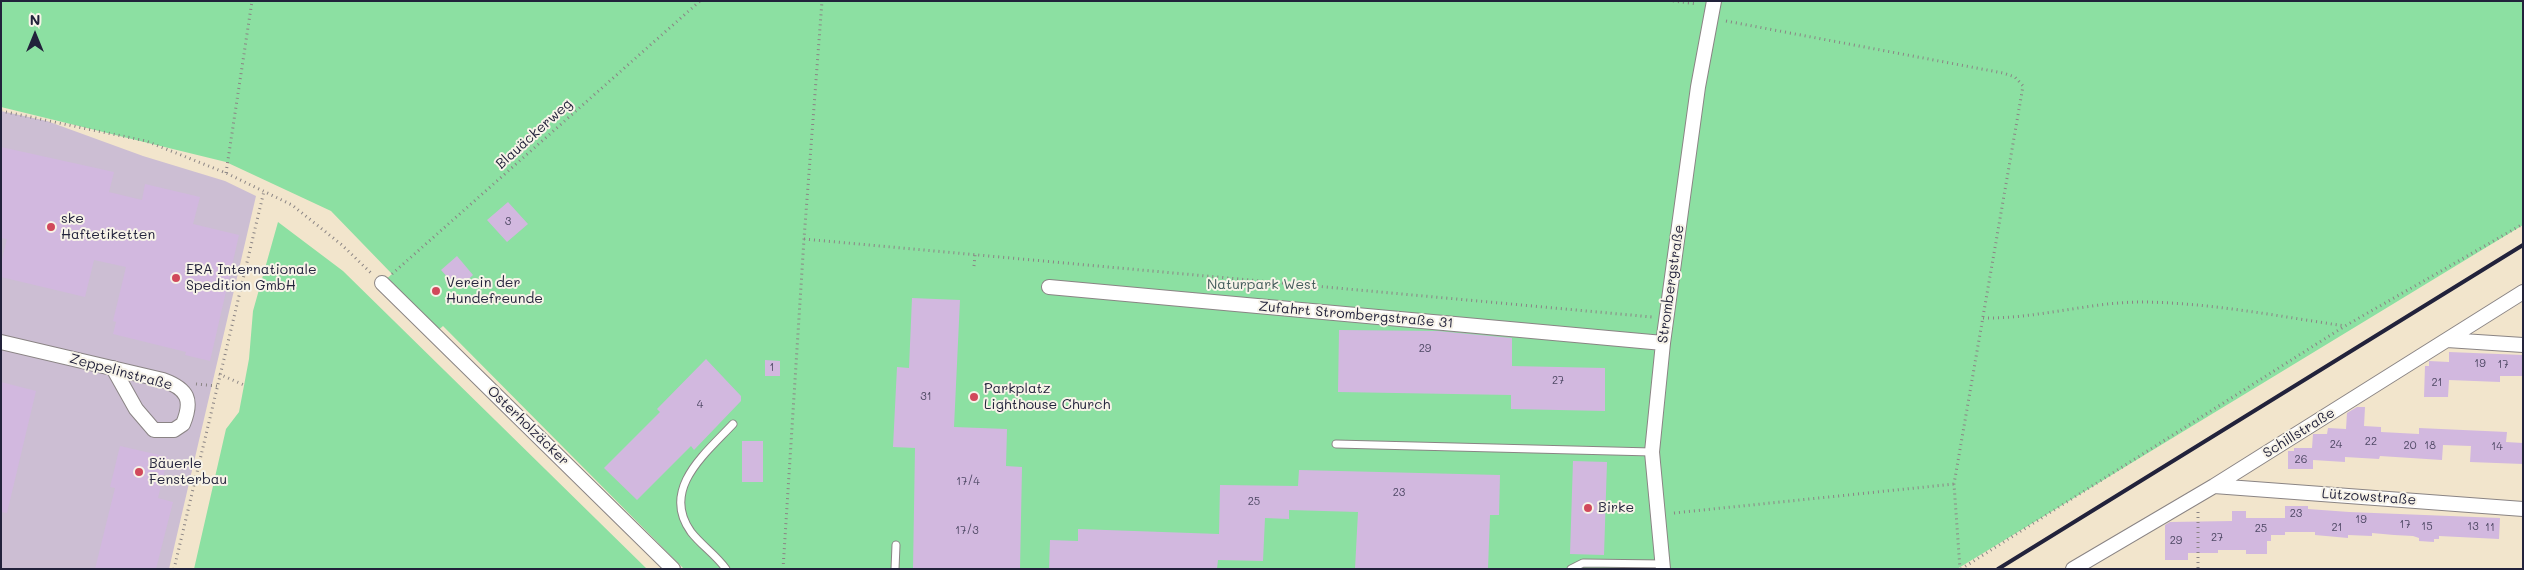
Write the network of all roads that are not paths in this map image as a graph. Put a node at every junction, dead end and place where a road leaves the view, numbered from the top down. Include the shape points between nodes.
1 (1712, 9) edge
2 (382, 284) road end
3 (1049, 287) dead end
4 (2523, 292) edge
5 (2448, 340) junction
6 (1, 342) edge
7 (1663, 343) junction
8 (2523, 345) edge
9 (114, 368) junction
10 (733, 424) dead end
11 (1336, 444) dead end
12 (1652, 452) junction
13 (2214, 486) junction
14 (2523, 509) edge
15 (896, 545) dead end
16 (1663, 566) edge
17 (673, 569) edge
18 (726, 569) edge
19 (895, 569) edge
20 (1571, 569) edge
21 (2073, 569) edge

1 - 7 street, Strombergstraße via 1698,87
2 - 17 street, Osterholzäcker
3 - 7 street, Zufahrt Strombergstraße 31
4 - 5 street, Schillstraße
5 - 8 street
5 - 13 street, Schillstraße
6 - 9 street, Zeppelinstraße
7 - 12 street, Strombergstraße
9 - 9 street, Zeppelinstraße via 177,385 190,404 183,424 174,430 154,430 140,415
10 - 18 lane via 687,475 681,494 682,513 691,532
11 - 12 lane
12 - 16 street, Strombergstraße
13 - 14 street, Lützowstraße
13 - 21 street, Schillstraße
15 - 19 lane
16 - 20 lane via 1583,563

